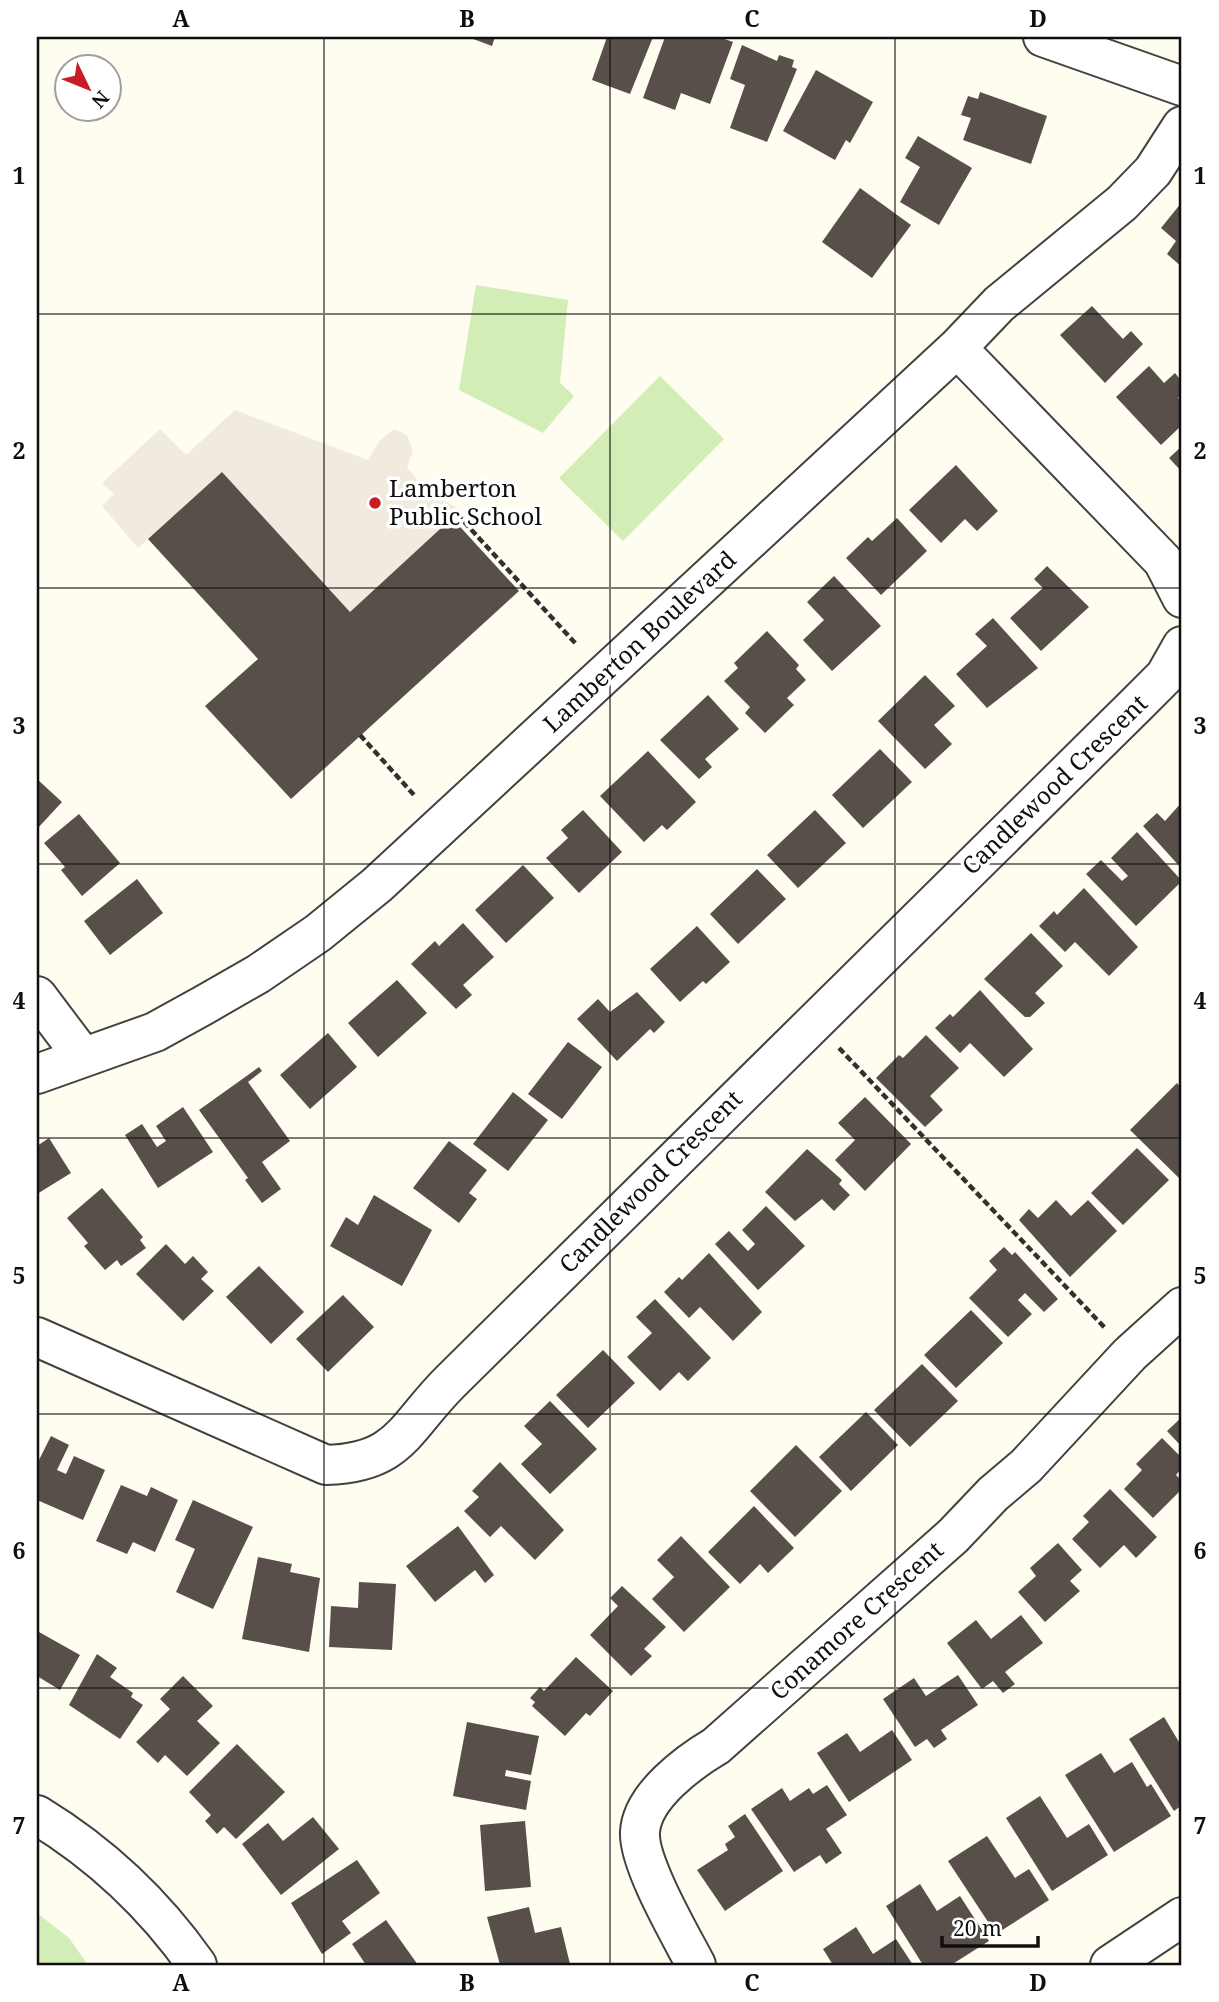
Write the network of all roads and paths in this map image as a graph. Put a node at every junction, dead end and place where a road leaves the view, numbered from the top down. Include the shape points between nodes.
1 (1043, 37) edge
2 (1182, 86) edge
3 (1182, 126) edge
4 (957, 348) junction
5 (457, 514) dead end
6 (1182, 598) edge
7 (576, 644) dead end
8 (1182, 646) edge
9 (360, 736) dead end
10 (414, 795) dead end
11 (37, 996) edge
12 (814, 1021) junction
13 (83, 1056) junction
14 (37, 1073) edge
15 (1182, 1307) edge
16 (37, 1337) edge
17 (1130, 1354) junction
18 (37, 1815) edge
19 (1182, 1917) edge
20 (197, 1965) edge
21 (696, 1965) edge
22 (1110, 1965) edge

1 - 2 street
3 - 4 street, Lamberton Boulevard via 1153,171 1122,204 999,304
4 - 6 street via 1163,561
4 - 13 street, Lamberton Boulevard via 367,893 318,933 247,981 155,1032
5 - 7 path
8 - 12 street, Candlewood Crescent via 1158,683
9 - 10 path
11 - 13 street
12 - 16 street, Candlewood Crescent via 450,1382 400,1440 376,1457 356,1464 326,1465
12 - 17 path
13 - 14 street, Lamberton Boulevard
15 - 17 street, Conamore Crescent
17 - 21 street, Conamore Crescent via 1026,1466 953,1536 716,1746 686,1763 666,1784 640,1832 654,1885
18 - 20 street via 109,1864
19 - 22 street

